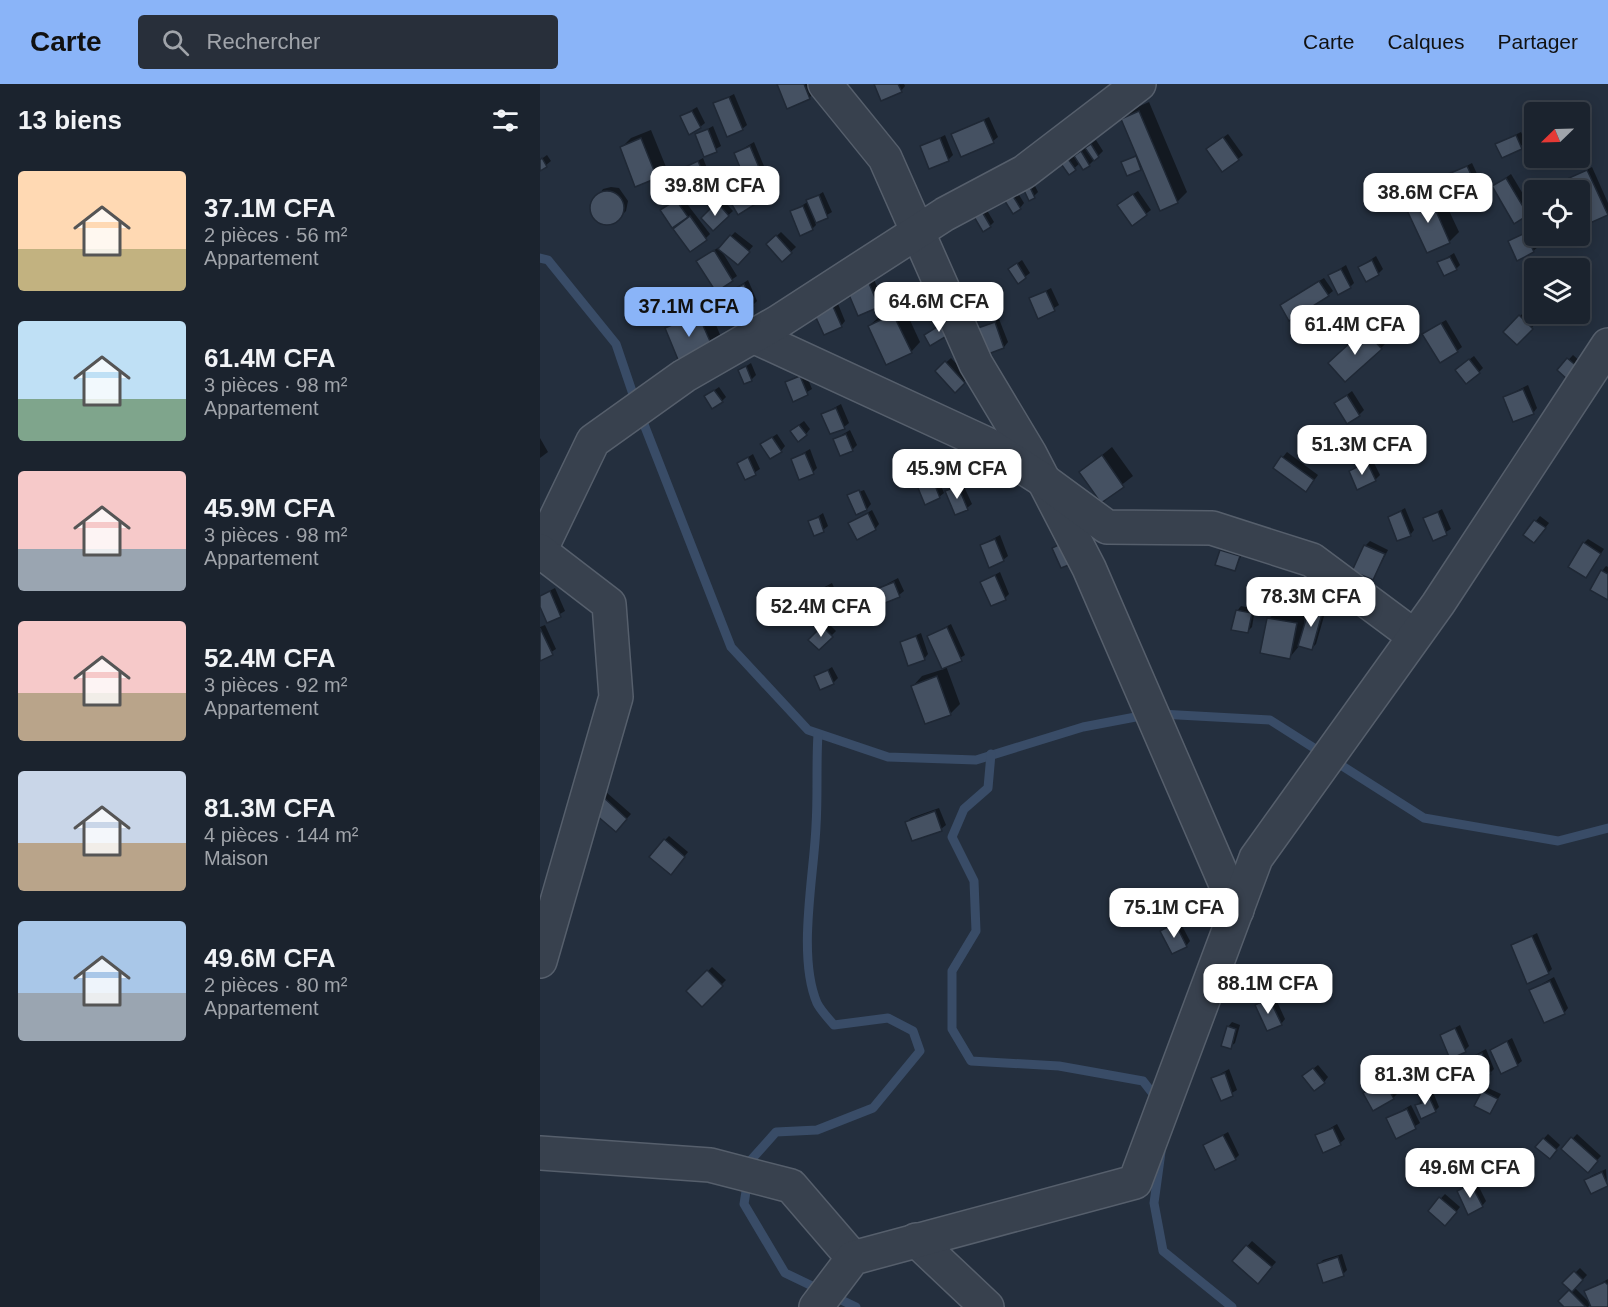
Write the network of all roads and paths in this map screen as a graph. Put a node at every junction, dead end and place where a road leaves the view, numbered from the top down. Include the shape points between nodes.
1 (825, 84) edge
2 (1139, 84) edge
3 (919, 231) junction
4 (753, 336) junction
5 (1608, 345) edge
6 (1043, 480) junction
7 (540, 551) edge
8 (1414, 636) junction
9 (1237, 910) junction
10 (540, 961) edge
11 (540, 1153) edge
12 (916, 1240) junction
13 (853, 1258) junction
14 (816, 1307) edge
15 (987, 1307) edge

1 - 3 street via 885,158
2 - 3 street via 1024,172
3 - 4 street
3 - 6 street via 976,364
4 - 6 street via 989,445
4 - 7 street via 684,376 593,441
5 - 8 street
6 - 8 street via 1107,527 1212,528 1312,560
6 - 9 street via 1089,568
7 - 10 street via 609,604 616,697
8 - 9 street via 1256,858
9 - 12 street via 1135,1182
11 - 13 street via 710,1165 791,1186
12 - 13 street
12 - 15 street
13 - 14 street

